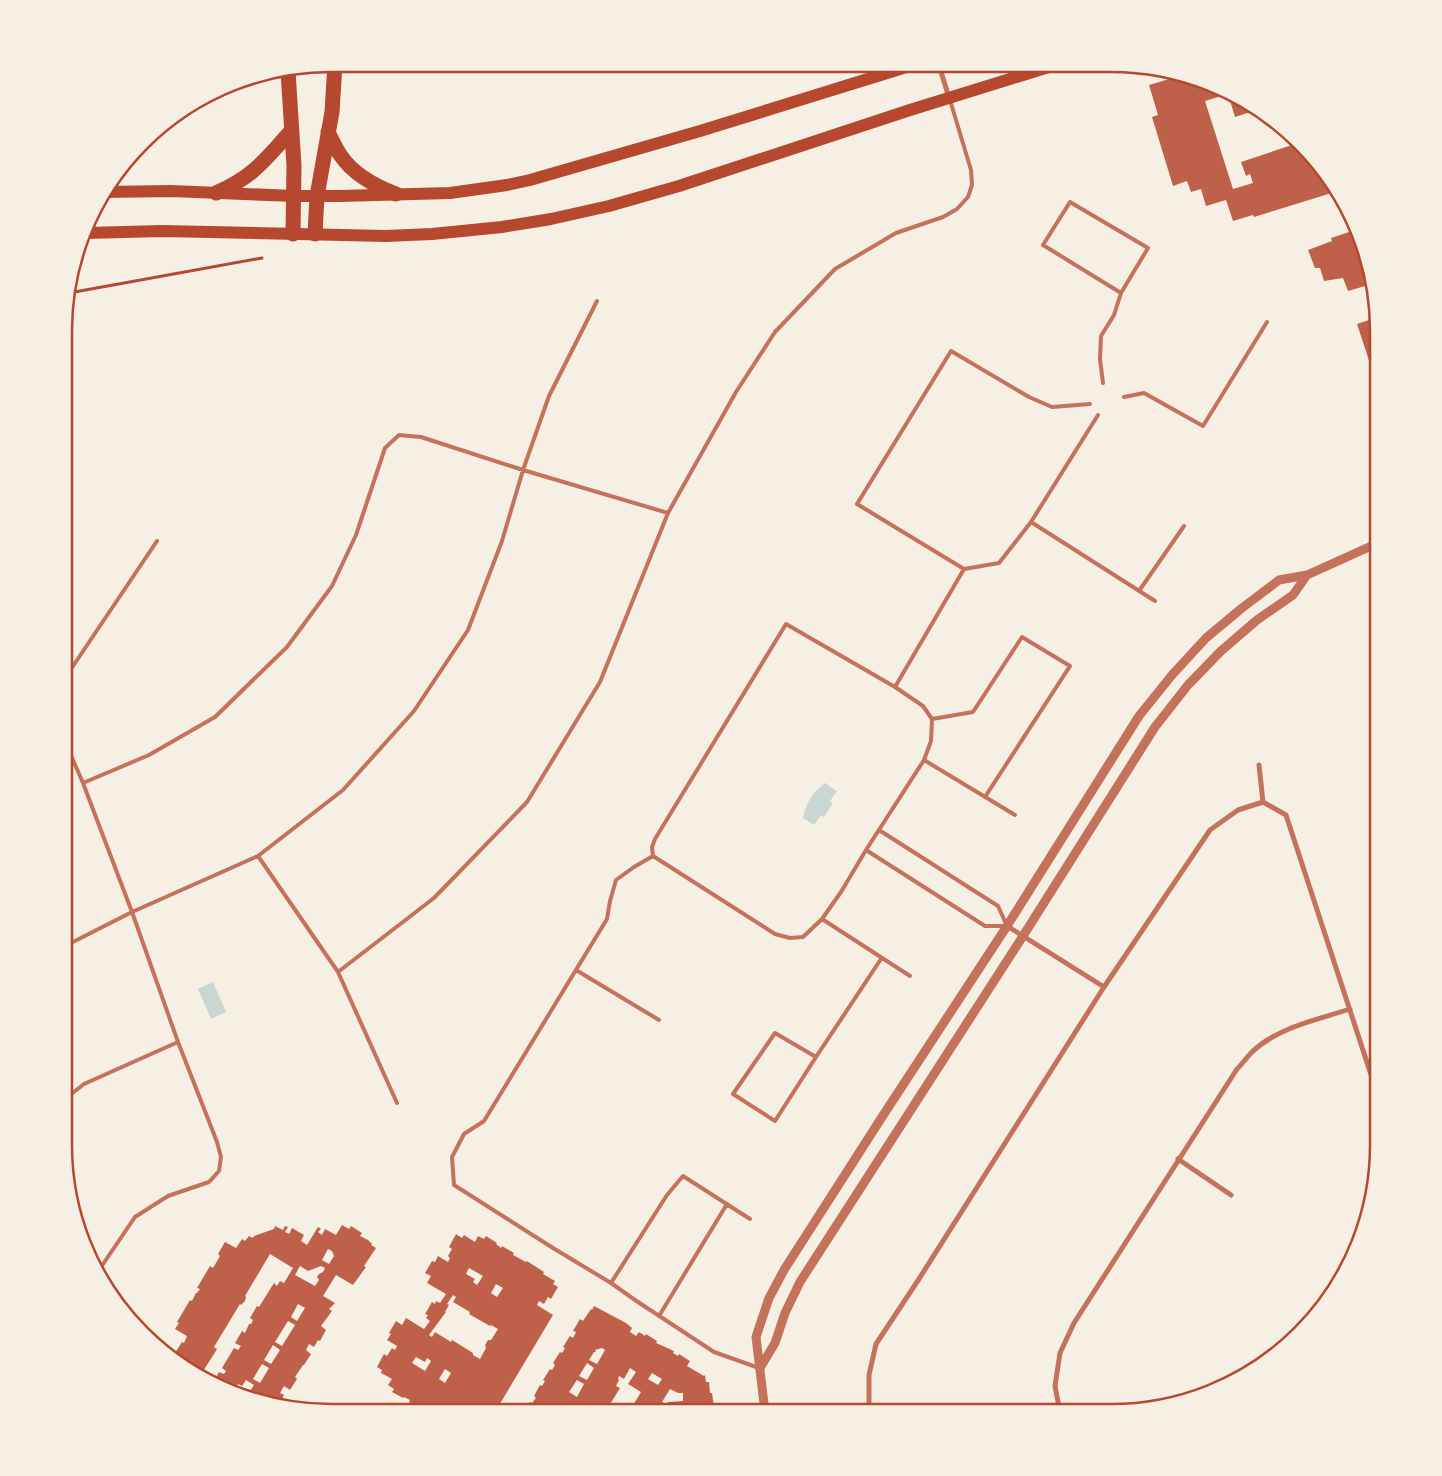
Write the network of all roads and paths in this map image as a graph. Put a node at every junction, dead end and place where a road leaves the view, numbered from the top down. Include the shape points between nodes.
1 (334, 72) edge
2 (890, 72) edge
3 (941, 72) edge
4 (1033, 72) edge
5 (288, 76) edge
6 (949, 98) junction
7 (291, 130) junction
8 (328, 132) junction
9 (114, 192) edge
10 (216, 193) junction
11 (396, 194) junction
12 (294, 196) junction
13 (317, 196) junction
14 (92, 233) edge
15 (293, 234) junction
16 (315, 234) junction
17 (262, 258) dead end
18 (76, 292) edge
19 (1121, 293) junction
20 (597, 301) dead end
21 (1268, 322) dead end
22 (1104, 383) dead end
23 (1124, 397) dead end
24 (1090, 404) dead end
25 (1098, 415) dead end
26 (523, 470) junction
27 (668, 514) junction
28 (1031, 522) junction
29 (1184, 526) dead end
30 (157, 541) dead end
31 (1370, 546) edge
32 (964, 569) junction
33 (1307, 575) junction
34 (1138, 590) junction
35 (1155, 601) dead end
36 (72, 668) edge
37 (895, 687) junction
38 (932, 720) junction
39 (72, 758) edge
40 (924, 760) junction
41 (1259, 765) dead end
42 (83, 783) junction
43 (985, 797) junction
44 (1263, 802) junction
45 (1015, 815) dead end
46 (879, 830) junction
47 (866, 850) junction
48 (258, 856) junction
49 (653, 856) junction
50 (132, 912) junction
51 (822, 920) junction
52 (1007, 926) junction
53 (1023, 936) junction
54 (72, 942) edge
55 (881, 959) junction
56 (576, 970) junction
57 (338, 972) junction
58 (910, 976) dead end
59 (1104, 987) junction
60 (1350, 1009) junction
61 (659, 1020) dead end
62 (178, 1042) junction
63 (816, 1057) junction
64 (1370, 1071) edge
65 (72, 1093) edge
66 (397, 1103) dead end
67 (1178, 1159) junction
68 (1231, 1195) dead end
69 (726, 1204) junction
70 (750, 1219) dead end
71 (102, 1265) edge
72 (611, 1282) junction
73 (659, 1316) junction
74 (760, 1368) junction
75 (764, 1404) edge
76 (869, 1404) edge
77 (1058, 1404) edge

1 - 8 highway
2 - 11 main road via 530,180 450,192
3 - 6 street
4 - 6 main road
5 - 7 highway
6 - 16 main road via 679,186 551,219 432,234
6 - 27 lane via 971,170 972,185 968,196 957,209 896,233 836,269 775,332 736,392
7 - 10 highway via 255,171
7 - 12 highway
8 - 11 highway via 341,157 361,176
8 - 13 highway
9 - 10 main road
10 - 12 main road
11 - 13 main road
12 - 13 main road
12 - 15 highway
13 - 16 highway
14 - 15 main road
15 - 16 main road
17 - 18 path
19 - 19 lane via 1148,248 1070,202 1043,245
19 - 22 lane via 1114,315 1101,336
20 - 26 lane via 549,396
21 - 23 lane via 1203,426 1144,393
24 - 32 lane via 1052,407 951,351 857,504
25 - 28 lane
26 - 27 lane
26 - 42 lane via 421,437 399,435 385,448 356,535 332,586 287,647 215,717 149,755
26 - 48 lane via 502,541 468,630 414,711 343,790
27 - 57 lane via 600,682 527,802 434,898
28 - 32 lane via 999,564
28 - 34 lane
29 - 34 lane
30 - 36 lane
31 - 33 street
32 - 37 lane
33 - 52 street via 1279,580 1206,638 1172,675 1139,716
33 - 53 street via 1293,595 1221,651 1160,720
34 - 35 lane
37 - 38 lane via 923,706
37 - 49 lane via 786,624 655,838
38 - 40 lane via 931,740
38 - 43 lane via 973,712 1022,636 1070,666
39 - 42 lane
40 - 43 lane
40 - 46 lane
41 - 44 street
42 - 50 lane
43 - 45 lane
44 - 59 street via 1238,810 1210,830
44 - 60 street via 1286,815
46 - 47 lane
46 - 52 lane via 998,906
47 - 51 lane
47 - 52 lane via 985,926
48 - 50 lane
48 - 57 lane
49 - 51 lane via 775,934 803,937
49 - 56 lane via 616,880 607,919
50 - 54 lane
50 - 62 lane
51 - 55 lane
52 - 53 street
52 - 74 street via 768,1298 756,1337
53 - 59 street
53 - 74 street via 800,1282 775,1343
55 - 58 lane
55 - 63 lane
56 - 61 lane
56 - 72 lane via 484,1121 464,1134 452,1157 454,1184
57 - 66 lane
59 - 76 street via 876,1344 869,1375
60 - 64 street
60 - 67 street via 1296,1026 1253,1051 1236,1070
62 - 65 lane via 84,1084
62 - 71 lane via 217,1142 221,1157 219,1171 209,1182 168,1196 135,1216
63 - 63 lane via 775,1121 733,1094 775,1033
67 - 68 street
67 - 77 street via 1074,1323 1060,1353 1055,1386
69 - 70 lane
69 - 72 lane via 682,1176
69 - 73 lane
72 - 73 lane
73 - 74 lane via 714,1352
74 - 75 street

